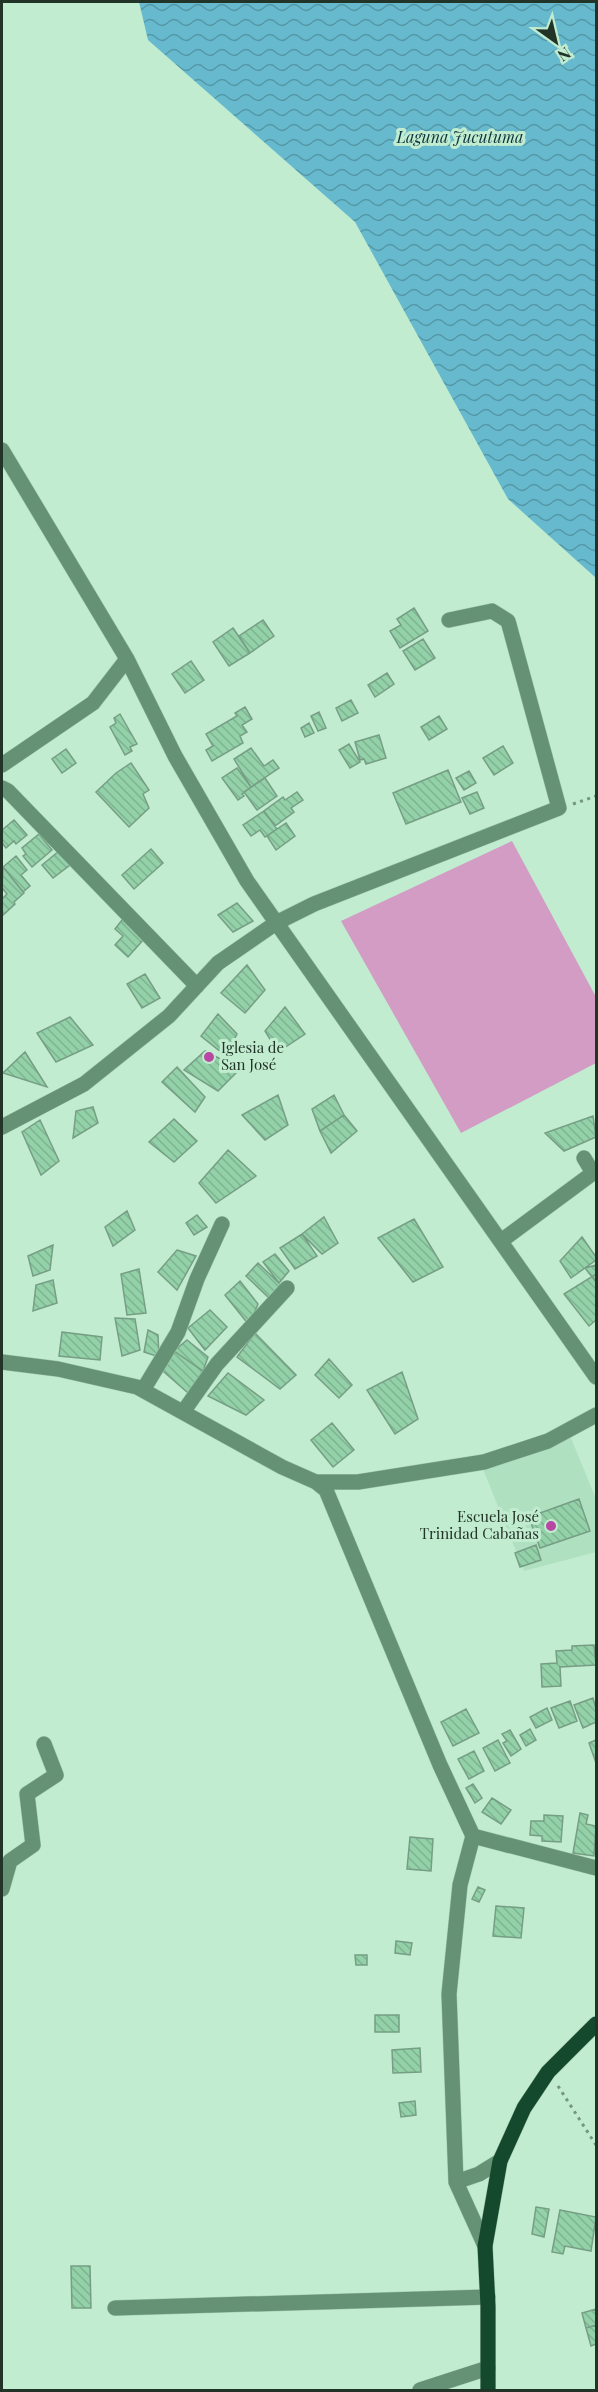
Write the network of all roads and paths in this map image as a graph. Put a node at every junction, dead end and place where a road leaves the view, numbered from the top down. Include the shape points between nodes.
1 (2, 450) edge
2 (449, 620) dead end
3 (127, 659) junction
4 (2, 765) edge
5 (2, 788) edge
6 (597, 796) edge
7 (559, 808) junction
8 (276, 923) junction
9 (197, 986) junction
10 (2, 1127) edge
11 (584, 1158) dead end
12 (222, 1224) dead end
13 (501, 1241) junction
14 (287, 1288) dead end
15 (2, 1362) edge
16 (597, 1377) edge
17 (143, 1390) junction
18 (183, 1412) junction
19 (597, 1415) edge
20 (316, 1482) junction
21 (44, 1744) dead end
22 (473, 1836) junction
23 (597, 1868) edge
24 (2, 1889) edge
25 (597, 2024) edge
26 (548, 2072) junction
27 (597, 2145) edge
28 (500, 2161) junction
29 (456, 2182) junction
30 (485, 2246) junction
31 (488, 2296) junction
32 (115, 2308) dead end
33 (488, 2368) junction
34 (420, 2391) edge
35 (488, 2391) edge

1 - 3 street
2 - 7 street via 492,611 508,621
3 - 4 street via 93,703
3 - 8 street via 175,756 247,881
5 - 9 street
6 - 7 path
7 - 8 street via 314,904
8 - 9 street via 218,963
8 - 13 street
9 - 10 street via 169,1016 84,1084
11 - 13 street via 593,1173
12 - 17 street via 178,1332
13 - 16 street
14 - 18 street via 217,1364
15 - 17 street via 58,1369
17 - 18 street
18 - 20 street
19 - 20 street via 548,1441 484,1462 358,1482
20 - 22 street via 326,1490
21 - 24 street via 56,1775 27,1794 33,1845 10,1861
22 - 23 street
22 - 29 street via 460,1885 449,1994
25 - 26 main road
26 - 27 path
26 - 28 main road via 524,2108
28 - 29 street
28 - 30 main road
29 - 30 street
30 - 31 main road
31 - 32 street
31 - 33 main road
33 - 34 street
33 - 35 main road

